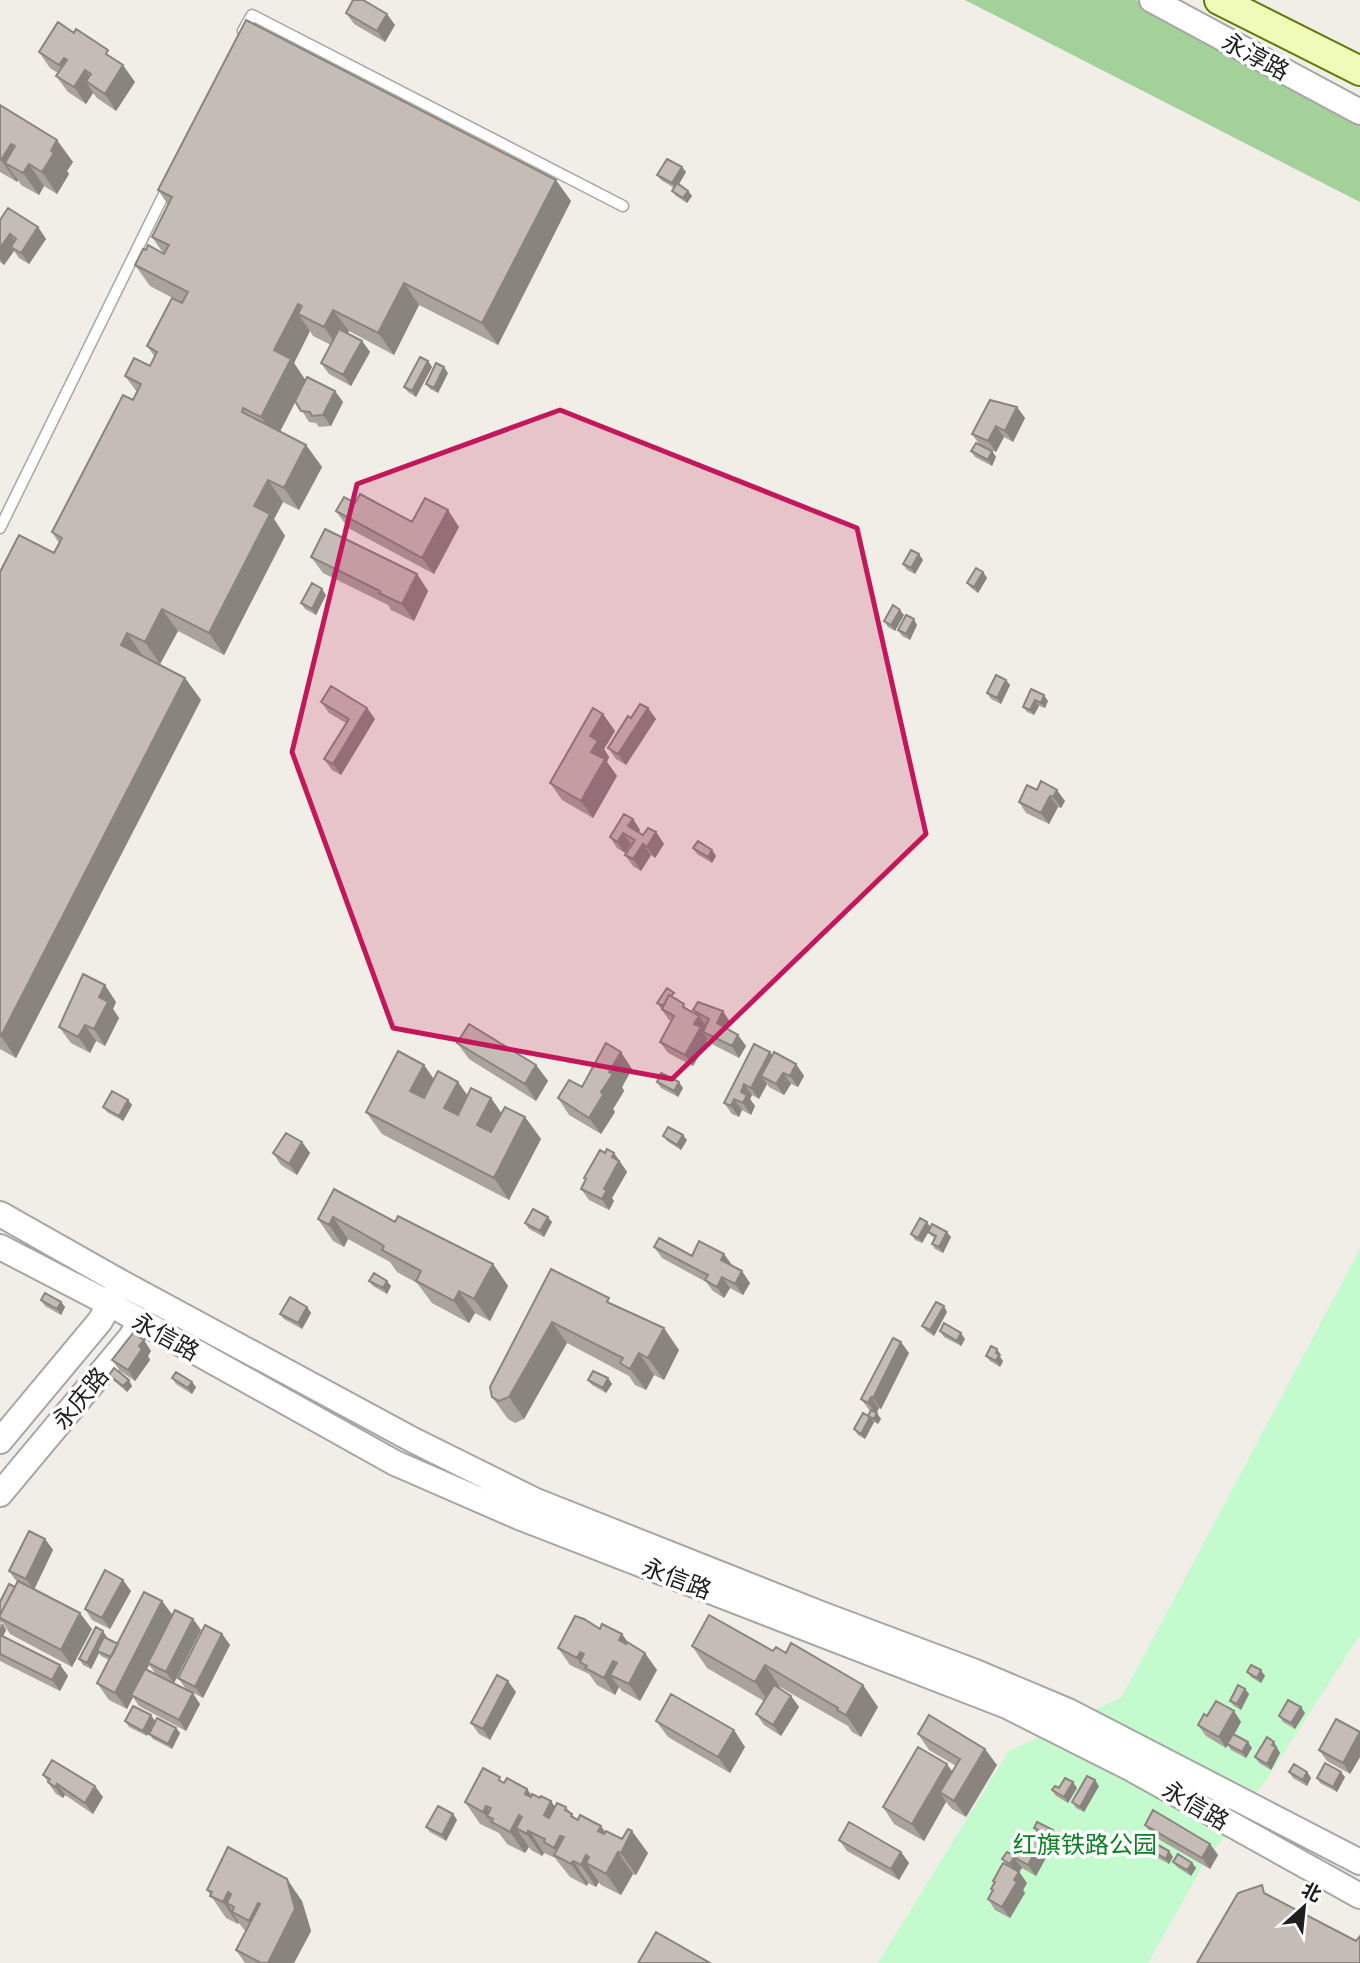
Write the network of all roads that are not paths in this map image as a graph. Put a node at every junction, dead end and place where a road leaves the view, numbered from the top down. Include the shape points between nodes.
1 (1152, 0) edge
2 (1219, 0) edge
3 (239, 40) edge
4 (1360, 71) edge
5 (1360, 112) edge
6 (172, 177) edge
7 (623, 206) dead end
8 (0, 528) edge
9 (0, 1214) edge
10 (0, 1247) edge
11 (122, 1283) junction
12 (153, 1298) junction
13 (110, 1304) junction
14 (140, 1322) junction
15 (0, 1441) edge
16 (0, 1494) edge
17 (1360, 1862) edge
18 (1360, 1896) edge

1 - 5 street, 永淳路
2 - 4 main road, 永淳路
3 - 7 lane via 251,15
6 - 8 lane
9 - 11 street, 永信路
10 - 13 street, 永信路
11 - 12 street, 永信路
11 - 13 street, 永庆路
12 - 14 street, 永庆路
12 - 17 street, 永信路 via 413,1440 537,1501 1068,1711
13 - 14 street, 永信路
13 - 15 street, 永庆路
14 - 16 street, 永庆路
14 - 18 street, 永信路 via 437,1482 1007,1706 1141,1774

